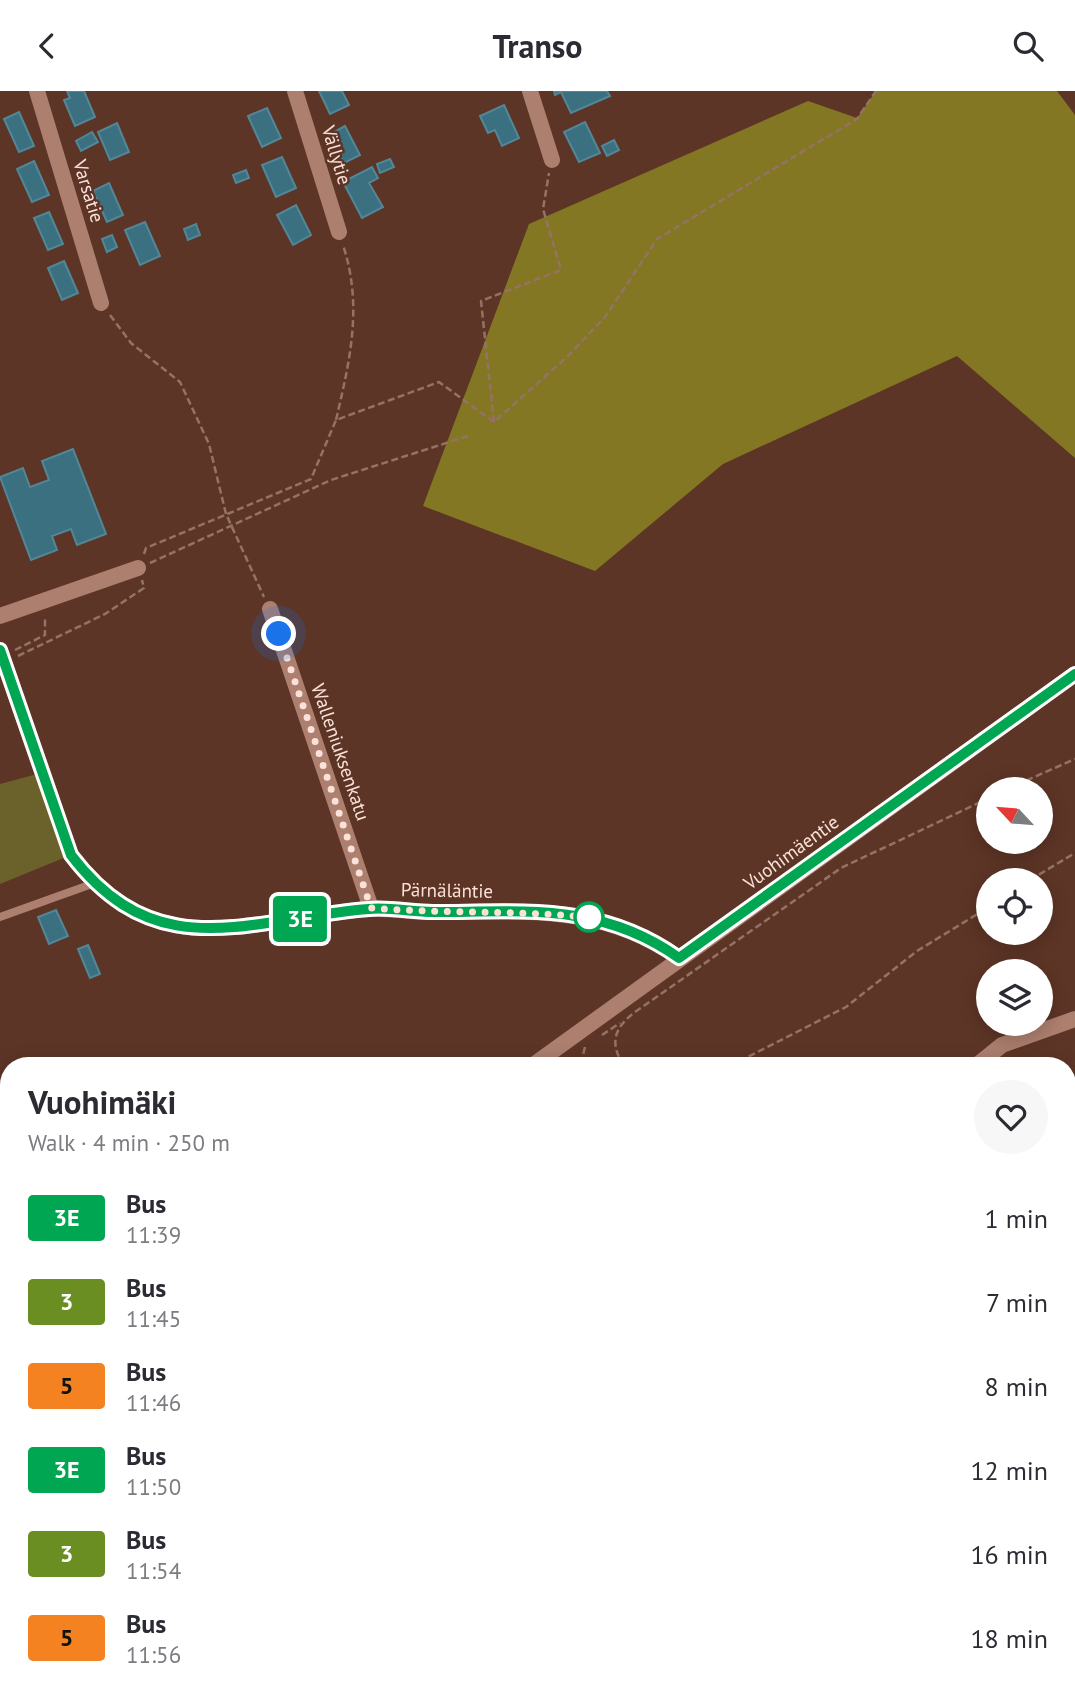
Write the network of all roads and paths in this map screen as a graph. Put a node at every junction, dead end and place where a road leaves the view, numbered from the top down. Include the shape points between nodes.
1 (37, 91) edge
2 (295, 91) edge
3 (530, 91) edge
4 (876, 91) edge
5 (552, 160) joint
6 (339, 232) joint
7 (101, 303) joint
8 (336, 420) junction
9 (494, 422) junction
10 (468, 436) dead end
11 (226, 514) junction
12 (231, 526) junction
13 (138, 568) junction
14 (270, 609) joint
15 (0, 617) edge
16 (44, 635) dead end
17 (7, 654) edge
18 (1075, 674) edge
19 (1075, 759) edge
20 (1034, 777) edge
21 (976, 804) edge
22 (1075, 853) edge
23 (1050, 868) edge
24 (92, 884) junction
25 (371, 908) junction
26 (976, 915) edge
27 (0, 918) edge
28 (679, 958) junction
29 (1075, 1019) edge
30 (620, 1023) junction
31 (544, 1057) edge
32 (582, 1057) edge
33 (620, 1057) edge
34 (748, 1057) edge
35 (987, 1057) edge

1 - 7 street, Varsatie
2 - 6 street, Vällytie
3 - 5 street
4 - 9 path via 857,119 657,239 605,317
5 - 9 path via 543,209 561,270 481,301
6 - 8 path via 353,275 353,350
7 - 11 path via 131,343 180,382 209,444
8 - 9 path via 439,382
8 - 11 path via 311,479
10 - 12 path via 331,480
11 - 12 path
11 - 13 path via 146,548
12 - 13 path
12 - 14 path
13 - 15 street
13 - 17 path via 144,587 105,614
14 - 25 street, Walleniuksenkatu
16 - 17 path
17 - 24 street, Pärnäläntie via 71,855
18 - 28 street, Vuohimäentie
19 - 20 path
21 - 30 path via 841,868
22 - 23 path
24 - 25 street, Pärnäläntie via 134,913 203,929
24 - 27 lane
25 - 28 street, Pärnäläntie via 596,918 654,940
26 - 34 path via 917,951 846,1007
28 - 31 street, Vuohimäentie
29 - 35 street via 1002,1045
30 - 32 path via 584,1048
30 - 33 path via 615,1034

